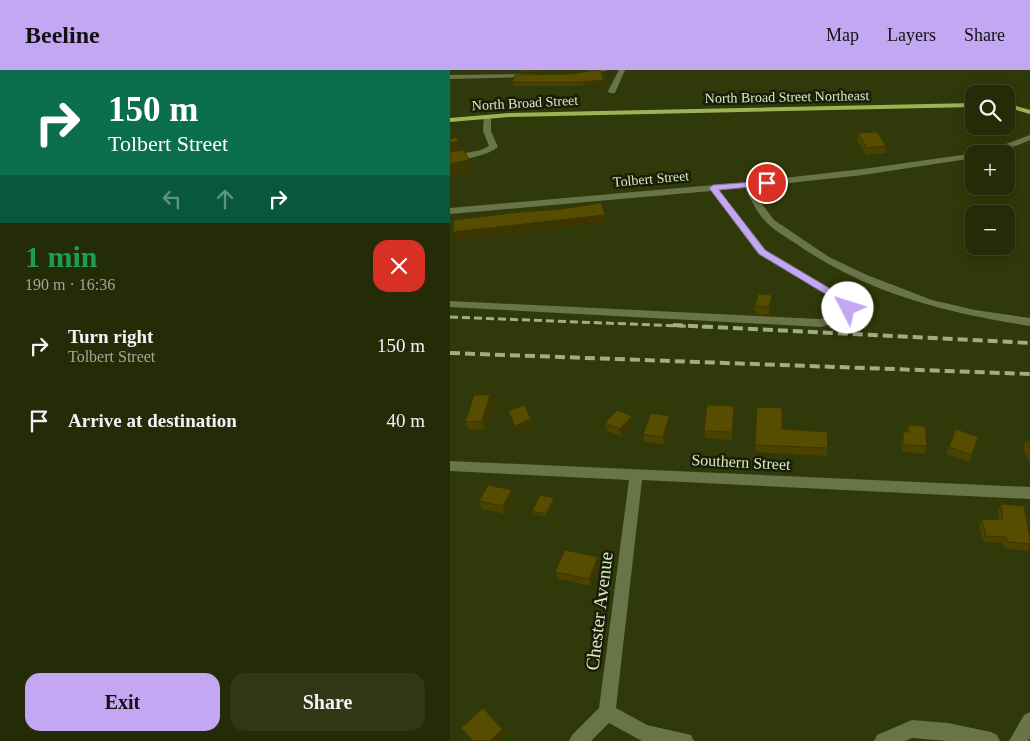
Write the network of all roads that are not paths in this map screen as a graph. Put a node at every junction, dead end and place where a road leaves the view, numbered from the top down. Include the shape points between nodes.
1 (605, 70) edge
2 (622, 70) edge
3 (579, 73) edge
4 (542, 75) edge
5 (450, 77) edge
6 (612, 91) dead end
7 (1030, 104) edge
8 (965, 105) edge
9 (1015, 105) edge
10 (1015, 108) edge
11 (602, 112) joint
12 (1030, 112) edge
13 (487, 117) junction
14 (450, 120) edge
15 (1030, 137) edge
16 (1011, 145) edge
17 (965, 156) edge
18 (450, 159) edge
19 (748, 185) junction
20 (713, 188) junction
21 (450, 211) edge
22 (450, 304) edge
23 (1030, 322) edge
24 (450, 466) edge
25 (636, 475) junction
26 (1030, 493) edge
27 (607, 712) junction
28 (1030, 721) edge
29 (578, 741) edge
30 (685, 741) edge
31 (883, 741) edge
32 (991, 741) edge
33 (1018, 741) edge

1 - 3 street
2 - 6 street
4 - 5 street
7 - 9 main road
8 - 11 main road, North Broad Street Northeast
10 - 12 main road
11 - 13 main road, North Broad Street
13 - 14 main road, North Broad Street
13 - 18 street via 487,131 494,147
15 - 16 street
17 - 19 street, Tolbert Street
19 - 20 street, Tolbert Street
19 - 23 street via 758,206 771,222 825,259 929,303
20 - 21 street, Tolbert Street
20 - 22 street via 762,252 841,299 848,308 840,318 820,323
24 - 25 street, Southern Street
25 - 26 street, Southern Street
25 - 27 street, Chester Avenue
27 - 29 street
27 - 30 street via 644,733
28 - 33 street
31 - 32 street via 912,729

